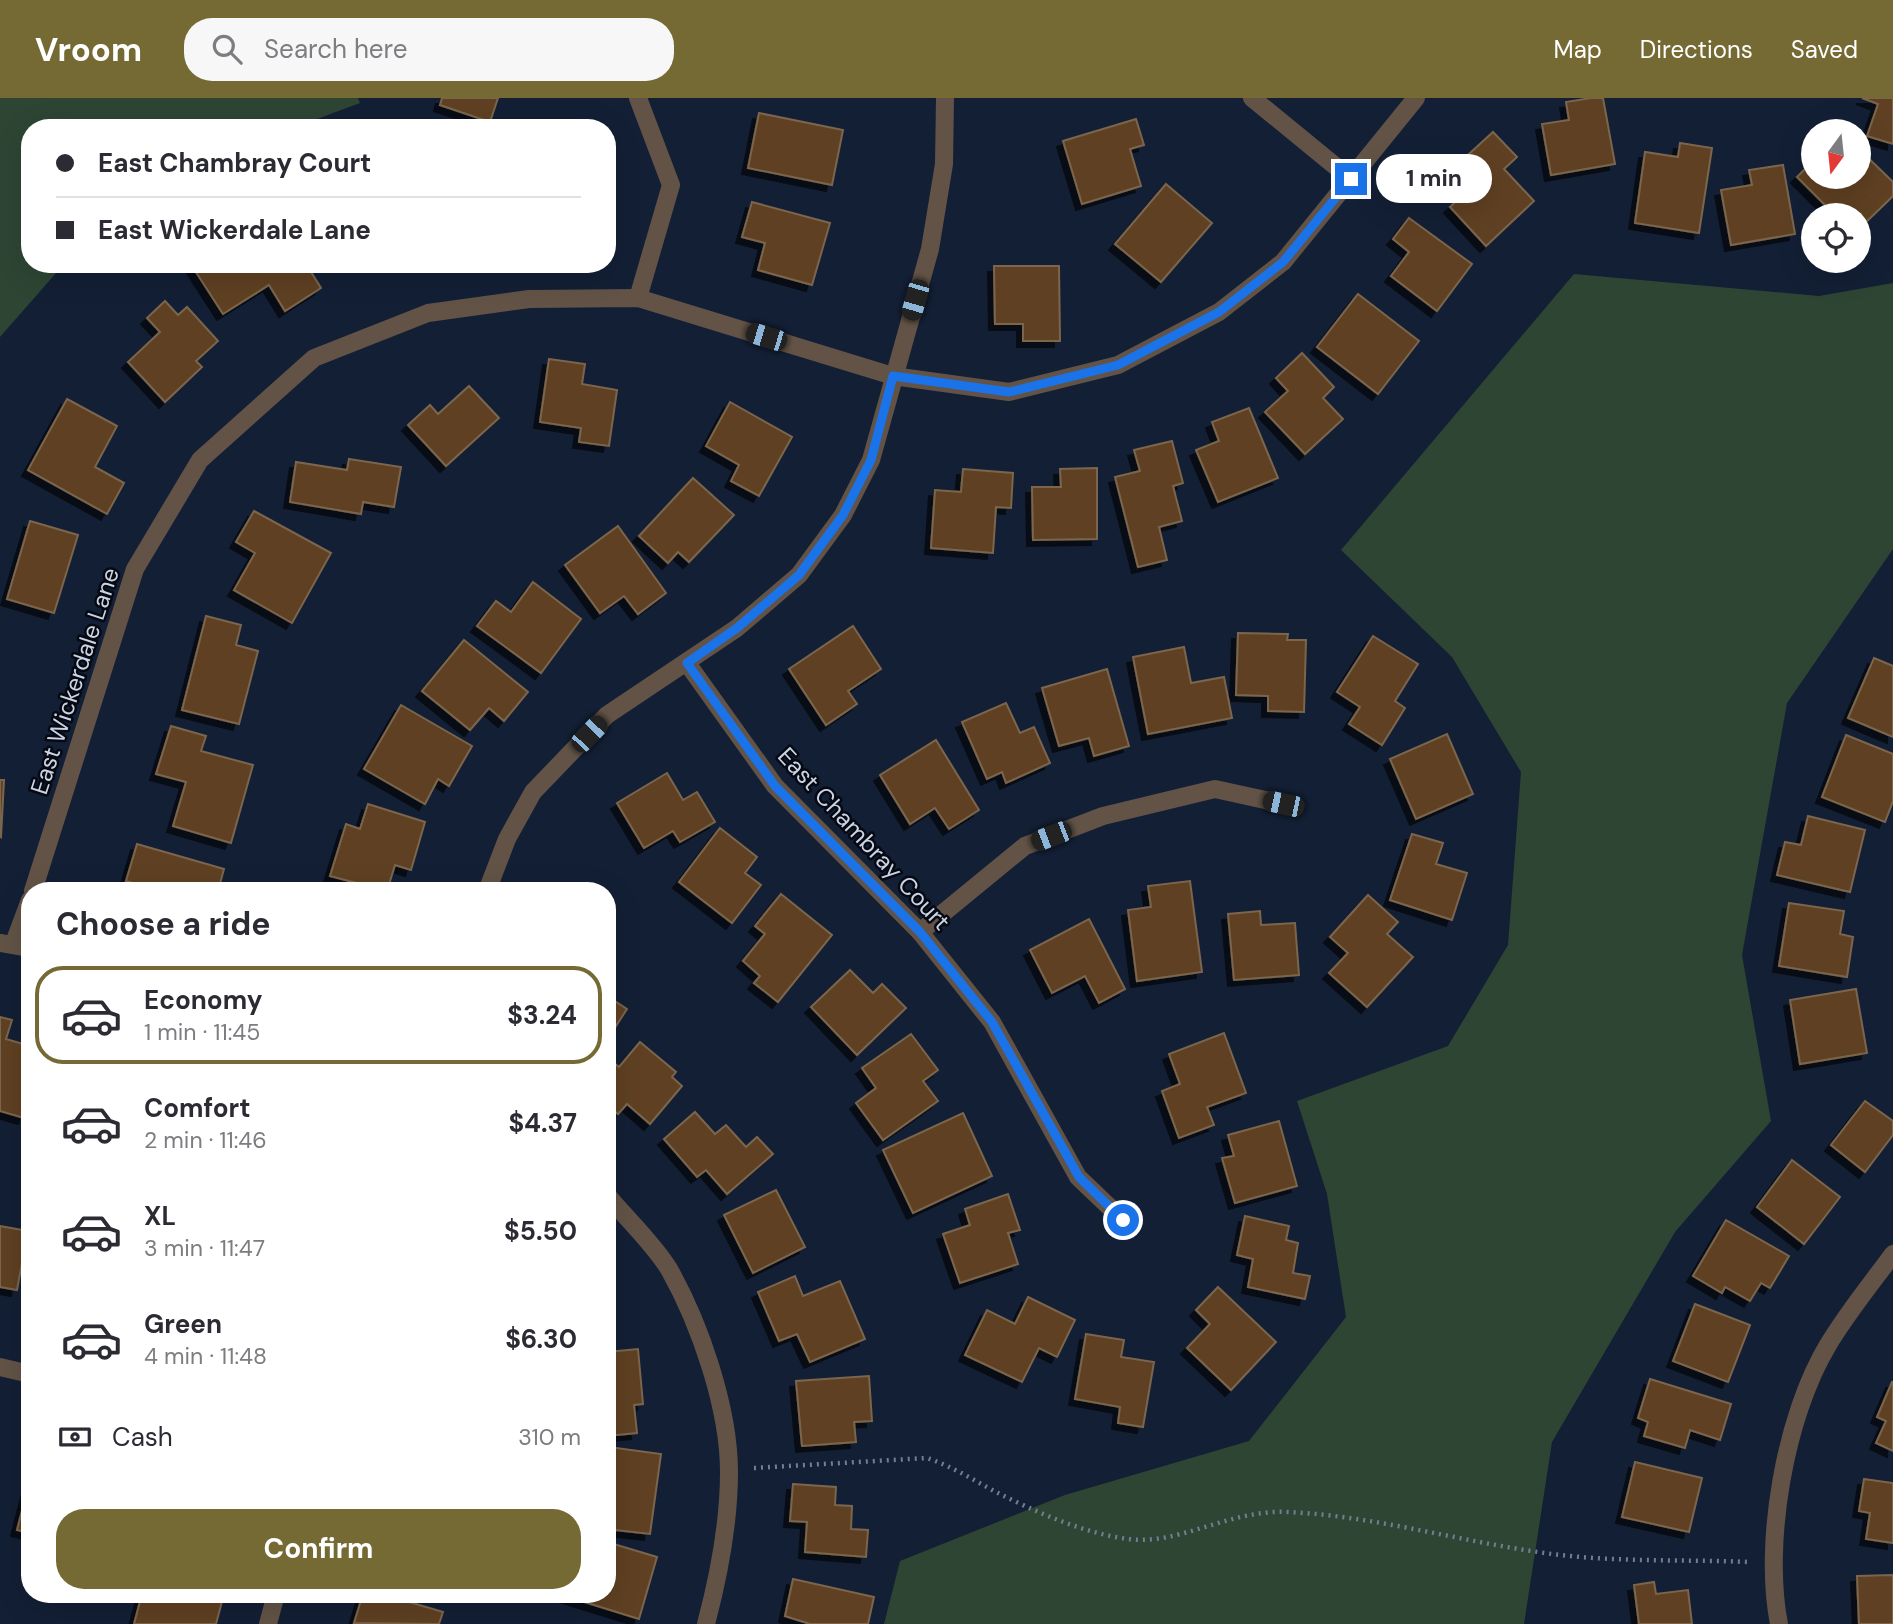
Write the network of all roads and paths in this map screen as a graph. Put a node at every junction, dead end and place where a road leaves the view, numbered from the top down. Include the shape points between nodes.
1 (638, 98) edge
2 (945, 98) edge
3 (1252, 98) edge
4 (1416, 98) edge
5 (1351, 179) junction
6 (638, 298) junction
7 (893, 376) junction
8 (687, 663) junction
9 (1283, 804) dead end
10 (36, 882) edge
11 (490, 882) edge
12 (21, 927) edge
13 (920, 932) junction
14 (15, 945) edge
15 (616, 1206) edge
16 (1123, 1220) dead end
17 (1893, 1254) edge
18 (0, 1367) edge
19 (21, 1372) edge
20 (729, 1470) junction
21 (1775, 1563) junction
22 (274, 1603) edge
23 (268, 1624) edge
24 (706, 1624) edge
25 (1779, 1624) edge

1 - 6 street via 671,185
2 - 7 street via 944,164 930,249
3 - 5 street
4 - 5 street, East Wickerdale Lane
5 - 7 street, East Wickerdale Lane via 1283,262 1219,312 1118,365 1009,392
6 - 7 street, East Wickerdale Lane
6 - 10 street, East Wickerdale Lane via 528,299 428,313 314,358 200,460 135,569
7 - 8 street via 871,460 843,515 799,575
8 - 11 street via 607,715 533,792
8 - 13 street, East Chambray Court via 775,786
9 - 13 street via 1215,789 1103,816 1025,846
12 - 14 street
13 - 16 street, East Chambray Court via 992,1022 1079,1177
15 - 20 street via 668,1267 702,1340 721,1412
17 - 21 street via 1827,1346 1800,1408 1776,1500
18 - 19 street
20 - 21 path via 927,1458 1021,1504 1129,1539 1171,1536 1235,1516 1286,1511 1611,1561
20 - 24 street via 725,1528
21 - 25 street
22 - 23 street

